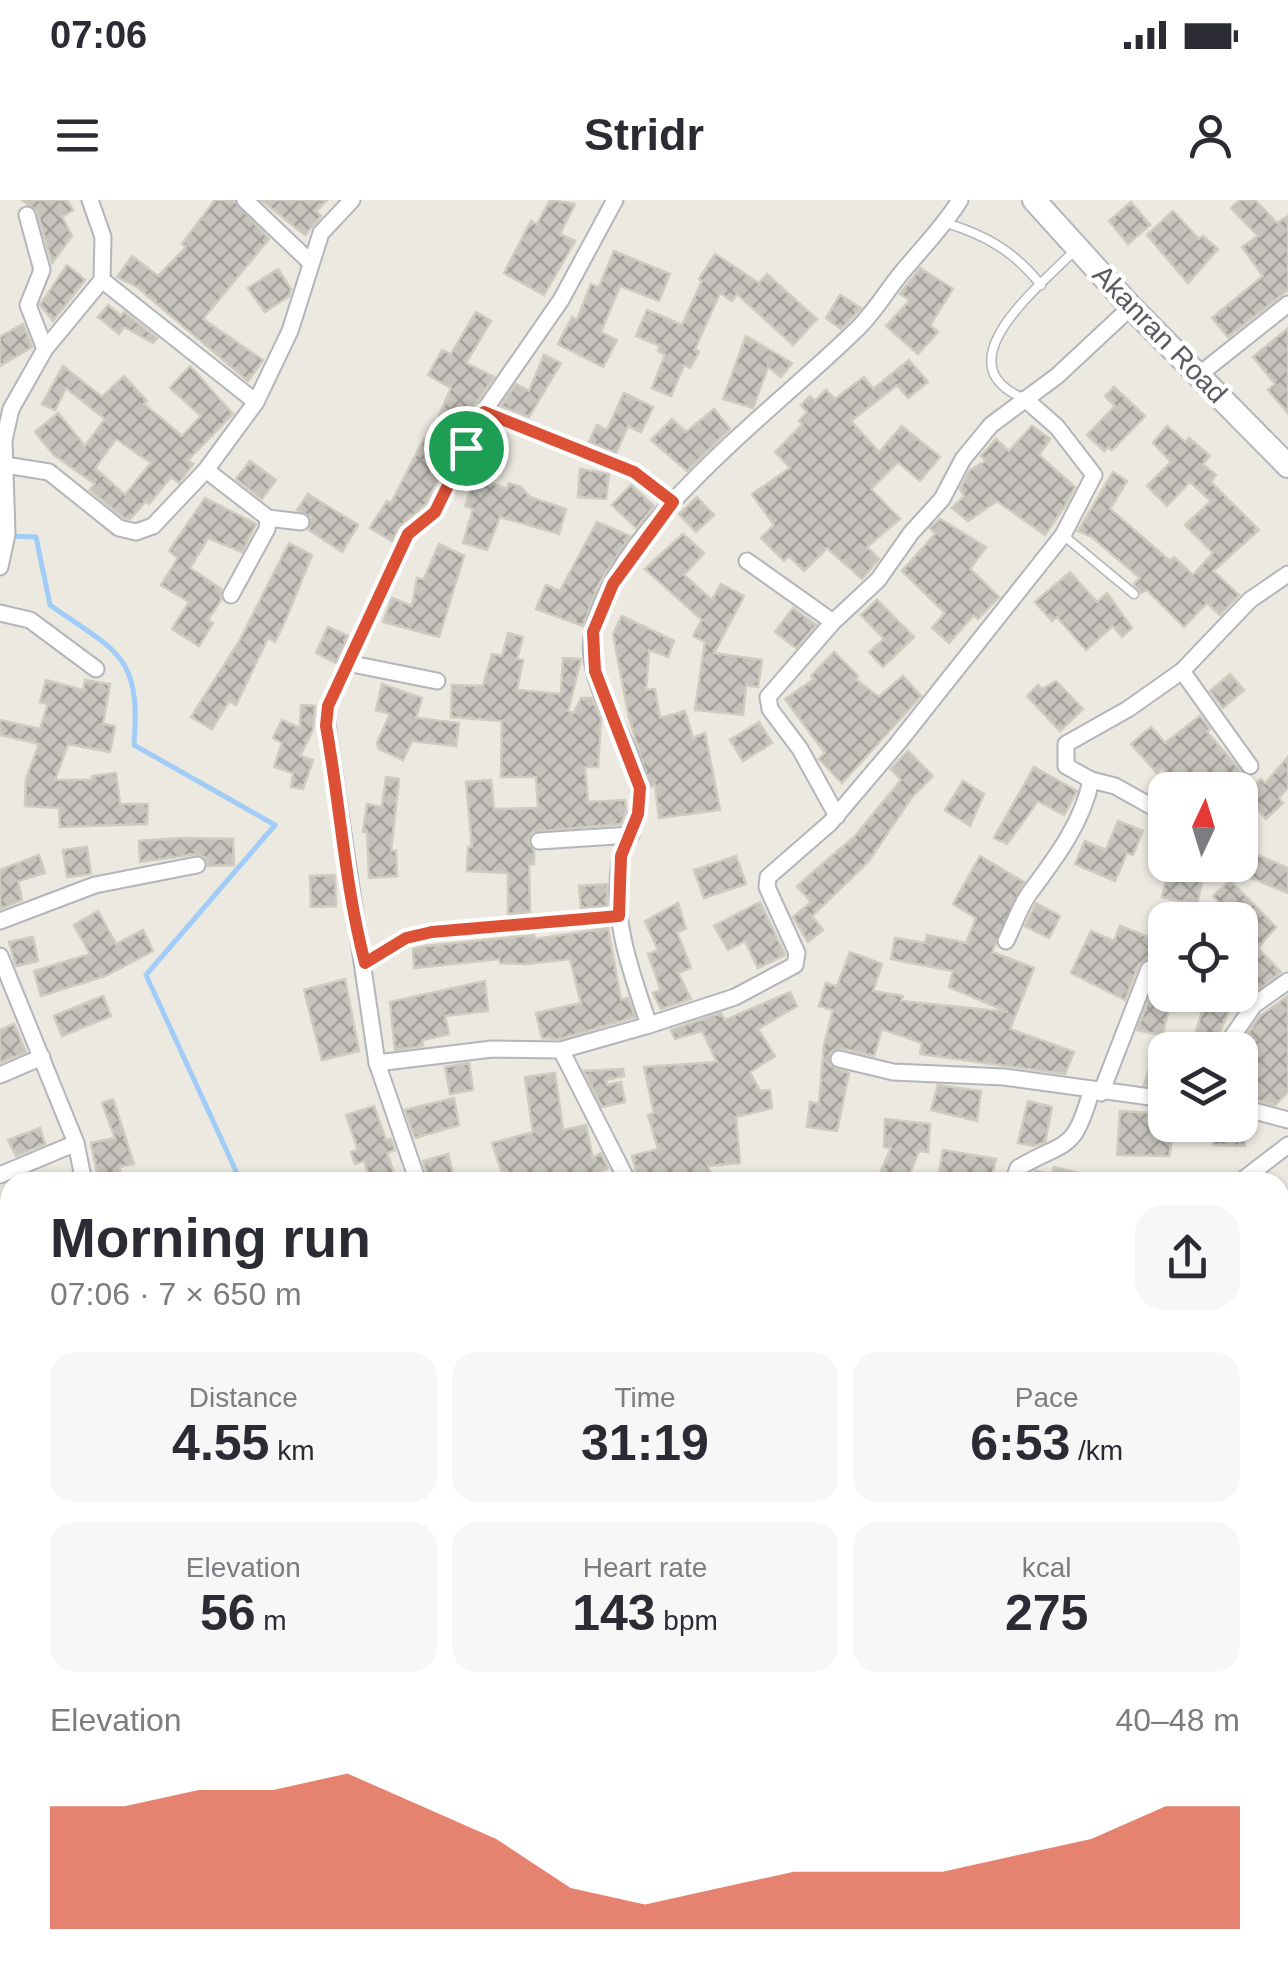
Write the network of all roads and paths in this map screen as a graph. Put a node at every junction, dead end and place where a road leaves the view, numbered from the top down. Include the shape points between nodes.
1 (90, 200) edge
2 (244, 200) edge
3 (352, 200) edge
4 (615, 200) edge
5 (960, 200) edge
6 (1034, 200) edge
7 (27, 214) dead end
8 (946, 223) junction
9 (1077, 248) junction
10 (309, 260) junction
11 (102, 280) junction
12 (1042, 286) junction
13 (1288, 304) edge
14 (1131, 307) junction
15 (45, 350) junction
16 (1200, 374) junction
17 (1025, 399) junction
18 (256, 402) junction
19 (6, 408) edge
20 (484, 412) junction
21 (5, 465) junction
22 (1288, 466) edge
23 (206, 470) junction
24 (673, 502) junction
25 (268, 518) junction
26 (302, 522) dead end
27 (1062, 535) junction
28 (747, 561) dead end
29 (0, 567) edge
30 (1288, 574) edge
31 (1134, 594) dead end
32 (232, 595) dead end
33 (0, 613) edge
34 (833, 622) junction
35 (347, 663) junction
36 (96, 669) dead end
37 (1182, 671) junction
38 (437, 680) dead end
39 (1250, 766) dead end
40 (1091, 780) junction
41 (1148, 805) edge
42 (836, 816) junction
43 (631, 834) junction
44 (538, 841) dead end
45 (197, 865) dead end
46 (619, 916) junction
47 (0, 921) edge
48 (1006, 941) dead end
49 (0, 956) edge
50 (365, 963) junction
51 (1148, 971) edge
52 (1288, 981) edge
53 (648, 1025) junction
54 (1235, 1032) edge
55 (561, 1050) junction
56 (42, 1057) junction
57 (839, 1058) dead end
58 (378, 1064) junction
59 (0, 1075) edge
60 (1096, 1093) junction
61 (1148, 1098) edge
62 (1258, 1112) edge
63 (1288, 1120) edge
64 (76, 1143) junction
65 (1288, 1145) edge
66 (7, 1172) edge
67 (82, 1172) edge
68 (415, 1172) edge
69 (623, 1172) edge
70 (1017, 1172) edge
71 (1253, 1172) edge

1 - 11 street via 103,237
2 - 10 street
3 - 10 street via 321,232
4 - 20 street via 561,300
5 - 8 street
6 - 9 main road, Akanran Road
7 - 15 street via 42,270 28,305
8 - 12 lane via 981,234 1021,260
8 - 24 street via 860,326
9 - 12 lane
9 - 14 main road, Akanran Road
10 - 18 street via 290,331
11 - 15 street
11 - 18 street
12 - 17 lane via 990,346 992,367 1006,392
13 - 16 street
14 - 16 main road, Akanran Road
14 - 17 street
15 - 19 street
16 - 22 main road, Akanran Road
17 - 27 street via 1094,475
17 - 34 street via 991,425 878,580
18 - 23 street
19 - 21 street
20 - 24 street via 634,472
20 - 35 street via 435,512 408,534
21 - 23 street via 48,472 119,528 136,532 152,526
21 - 29 street
23 - 25 street
24 - 43 street via 613,584 593,632 595,671 640,788
25 - 26 street
25 - 32 street
27 - 31 lane
27 - 42 street
28 - 34 street
30 - 37 street via 1250,600
33 - 36 street via 30,620
34 - 42 street via 768,697
35 - 38 street
35 - 50 street via 326,726
37 - 39 street
37 - 40 street via 1066,744 1066,766
40 - 41 street
40 - 48 street via 1064,846 1032,888
42 - 53 street via 766,881 796,965 735,996
43 - 44 street
43 - 46 street via 621,856
45 - 47 street via 95,885
46 - 50 street via 432,932 406,938
46 - 53 street
49 - 56 street
50 - 58 street
51 - 60 street
52 - 54 street via 1254,1005
53 - 55 street
55 - 58 street via 492,1049
55 - 69 street
56 - 59 street
56 - 64 street
57 - 60 street via 894,1072 1004,1077
58 - 68 street
60 - 61 street
60 - 70 street via 1070,1142
62 - 63 street
64 - 66 street
64 - 67 street
65 - 71 street

